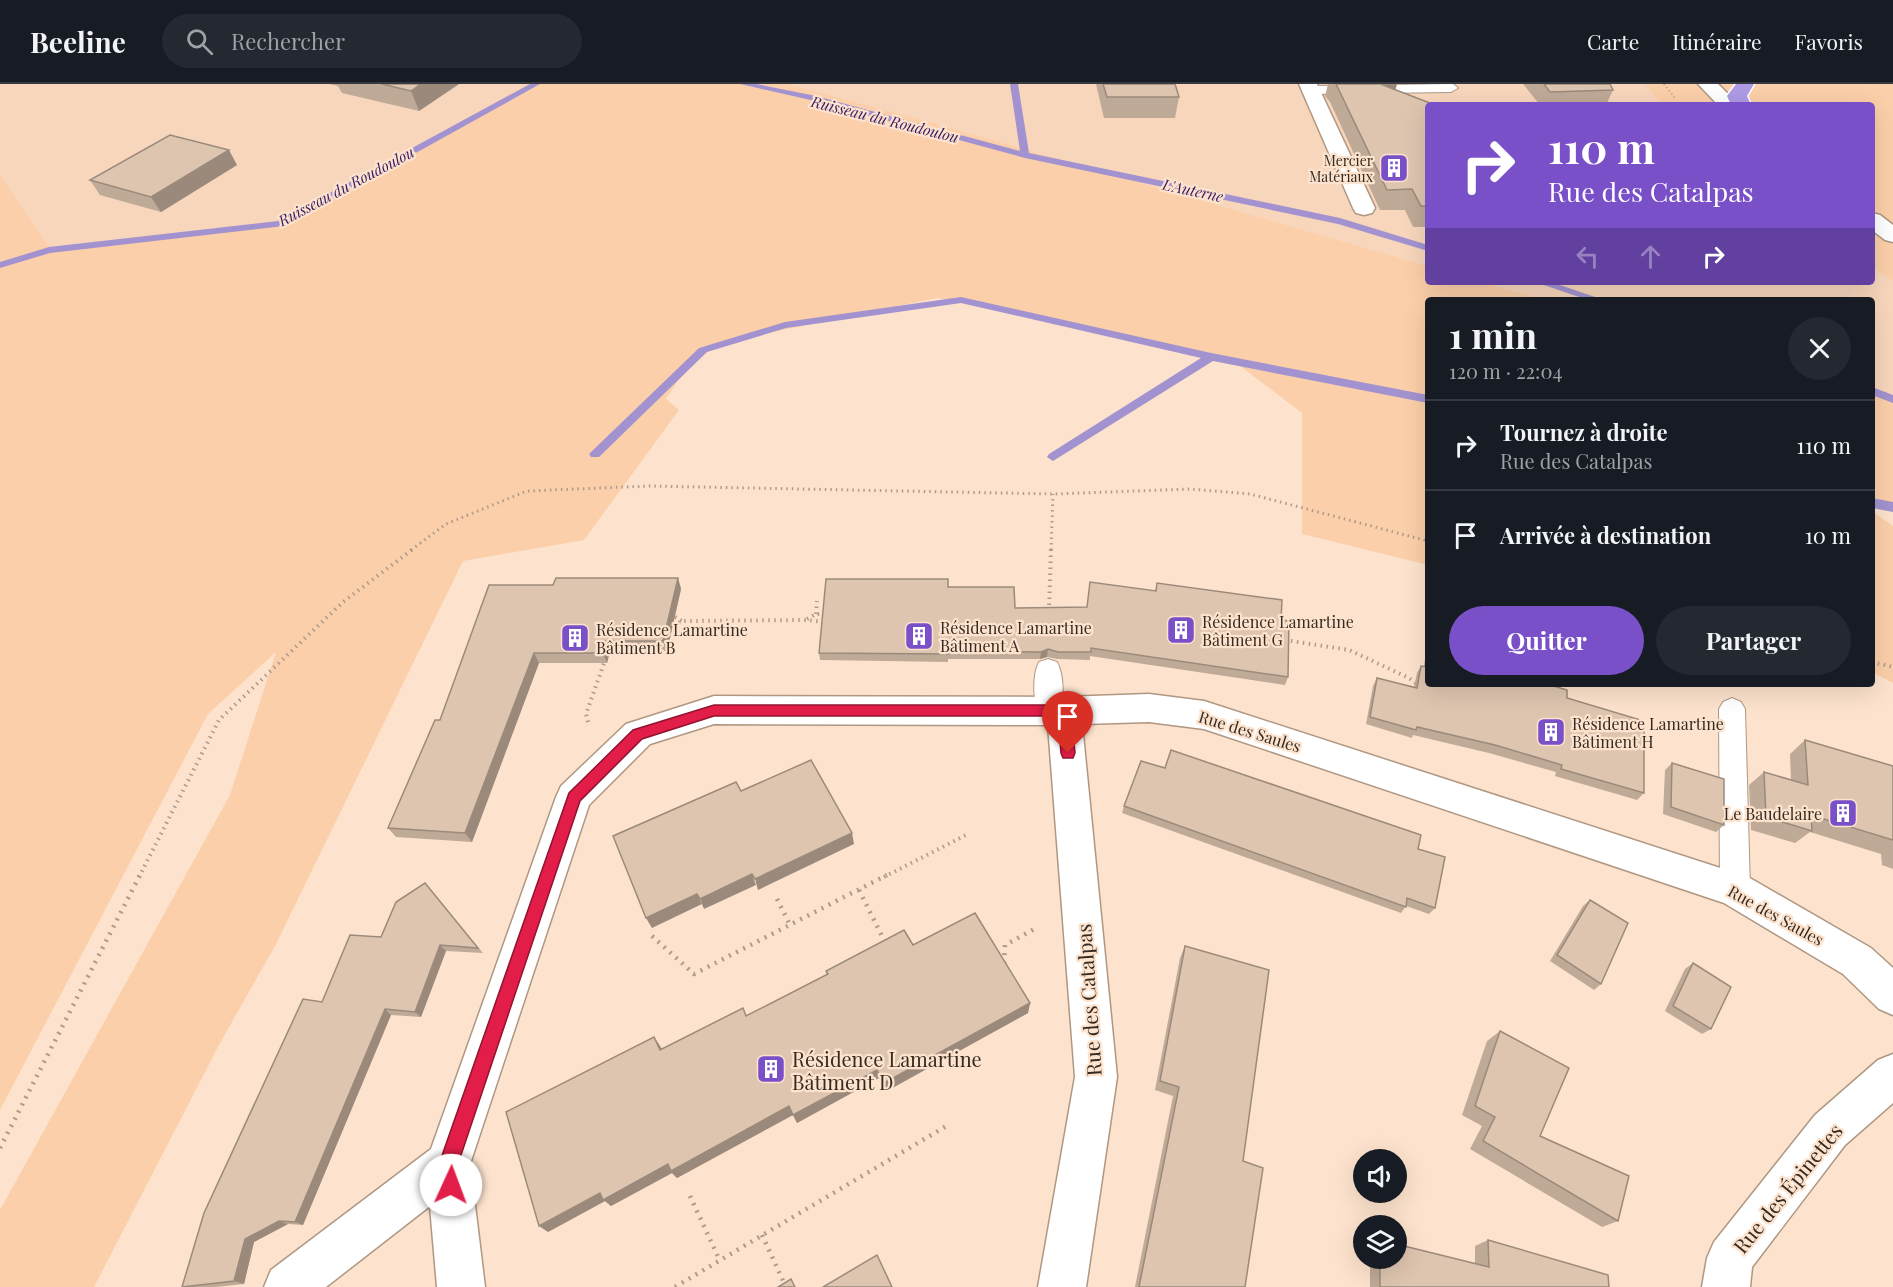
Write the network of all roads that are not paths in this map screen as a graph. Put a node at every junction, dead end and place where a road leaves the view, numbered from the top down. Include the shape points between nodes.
1 (1692, 84) edge
2 (1707, 84) edge
3 (1745, 84) edge
4 (1310, 87) edge
5 (1451, 88) dead end
6 (1710, 102) edge
7 (1726, 102) edge
8 (1740, 102) edge
9 (1364, 208) dead end
10 (1875, 222) edge
11 (1893, 235) edge
12 (1875, 238) edge
13 (1893, 249) edge
14 (1048, 669) road end
15 (1732, 709) dead end
16 (1057, 710) junction
17 (1735, 889) junction
18 (1893, 995) edge
19 (1893, 1075) edge
20 (448, 1164) junction
21 (288, 1287) edge
22 (461, 1287) edge
23 (1062, 1287) edge
24 (1726, 1287) edge

1 - 6 street
2 - 7 street
3 - 8 highway via 1737,96
4 - 5 lane
4 - 9 street
10 - 11 street
12 - 13 street
14 - 16 lane
15 - 17 lane
16 - 17 street, Rue des Saules via 1149,708 1204,715
16 - 20 street, Rue des Saules via 714,710 638,734 574,797
16 - 23 street, Rue des Catalpas via 1096,1077
17 - 18 street, Rue des Saules via 1857,961
19 - 24 street, Rue des Épinettes via 1830,1130 1730,1258
20 - 21 street
20 - 22 street, Rue des Saules

